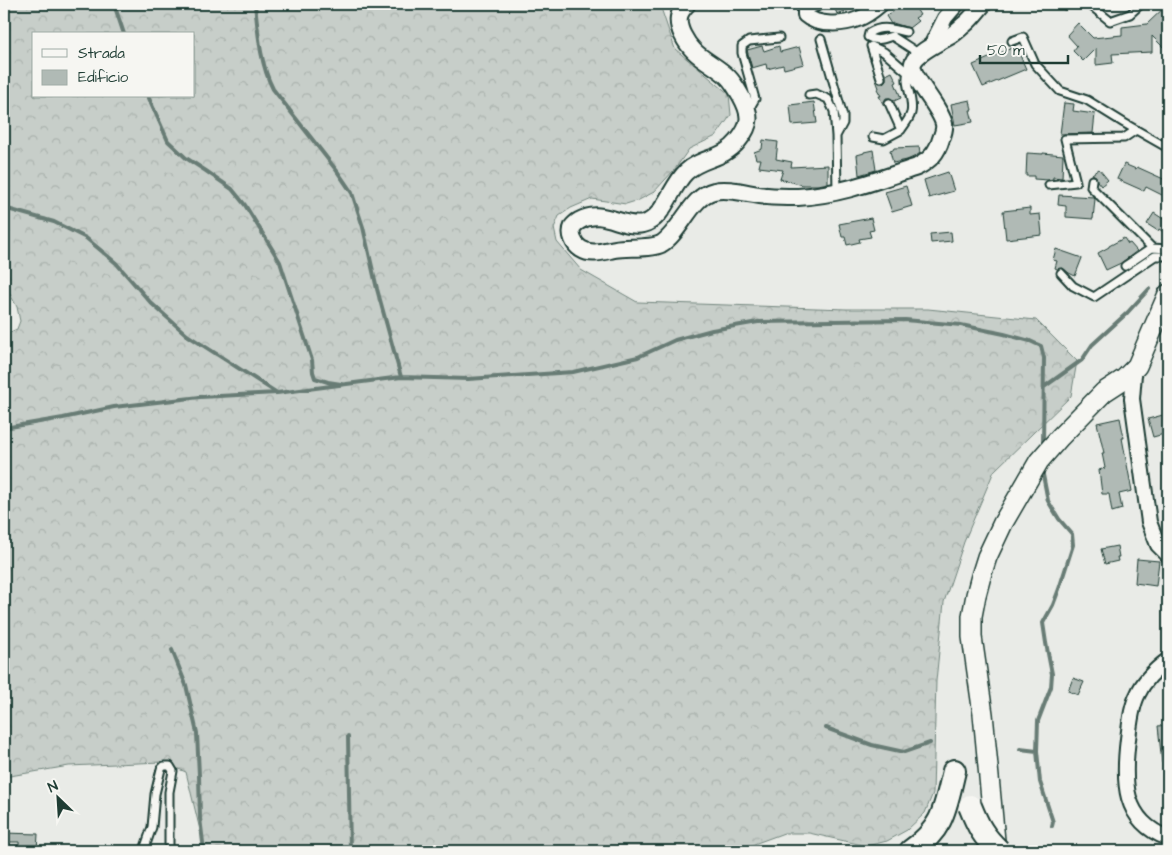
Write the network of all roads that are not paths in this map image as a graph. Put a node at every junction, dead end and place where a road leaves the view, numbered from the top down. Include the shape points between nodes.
1 (688, 4) edge
2 (815, 4) edge
3 (881, 4) edge
4 (957, 4) edge
5 (983, 4) edge
6 (1089, 4) edge
7 (1141, 4) edge
8 (906, 32) dead end
9 (779, 38) dead end
10 (821, 39) dead end
11 (1012, 40) dead end
12 (917, 60) junction
13 (881, 78) dead end
14 (809, 95) dead end
15 (889, 103) dead end
16 (748, 111) junction
17 (900, 130) junction
18 (1136, 130) junction
19 (836, 136) junction
20 (873, 137) dead end
21 (1168, 148) edge
22 (1092, 180) dead end
23 (1049, 185) dead end
24 (837, 192) junction
25 (1152, 248) junction
26 (1168, 249) edge
27 (1168, 256) edge
28 (1125, 266) dead end
29 (1060, 273) dead end
30 (1168, 294) edge
31 (1137, 366) junction
32 (1168, 556) edge
33 (1168, 660) edge
34 (954, 771) junction
35 (1168, 838) edge
36 (144, 850) dead end
37 (169, 851) edge
38 (911, 851) edge
39 (933, 851) edge
40 (998, 851) edge

1 - 16 street via 679,17 682,32 693,50 728,77
2 - 3 street via 805,10 805,15 817,22 832,24 857,20
4 - 12 street
5 - 12 street via 967,23
6 - 7 lane via 1110,21 1130,14
8 - 12 lane via 890,28 873,30 868,37 878,40 892,36 912,49
9 - 16 lane via 749,41 742,46 755,99
10 - 19 lane via 843,116
11 - 18 lane via 1023,37 1035,64 1060,91 1087,100
12 - 13 lane via 871,46
12 - 17 lane via 906,78 911,95 911,113
12 - 24 street via 913,71 944,124 937,151 917,167
14 - 19 lane via 828,99 834,112
15 - 17 lane
16 - 24 street via 746,131 733,148 687,171 649,222 631,224 605,217 585,218 573,226 572,238 576,245 591,252 655,246 667,240 701,198 713,191 723,189 788,197
17 - 20 lane via 884,139
18 - 21 lane
18 - 23 lane via 1124,138 1065,139 1076,182
19 - 24 lane
22 - 25 lane via 1091,187
25 - 26 lane
25 - 28 lane
27 - 29 lane via 1154,256 1094,297 1073,286
30 - 31 main road
31 - 32 street via 1132,399 1149,522 1158,544
31 - 40 main road via 1104,392 1039,461 987,557 976,595 972,637
33 - 35 street via 1145,681 1134,704 1125,774 1128,795 1140,820
34 - 38 highway via 939,822
34 - 39 highway via 951,815
34 - 40 highway, bridge via 978,825
36 - 37 lane via 152,826 161,769 170,766 173,771 169,792

